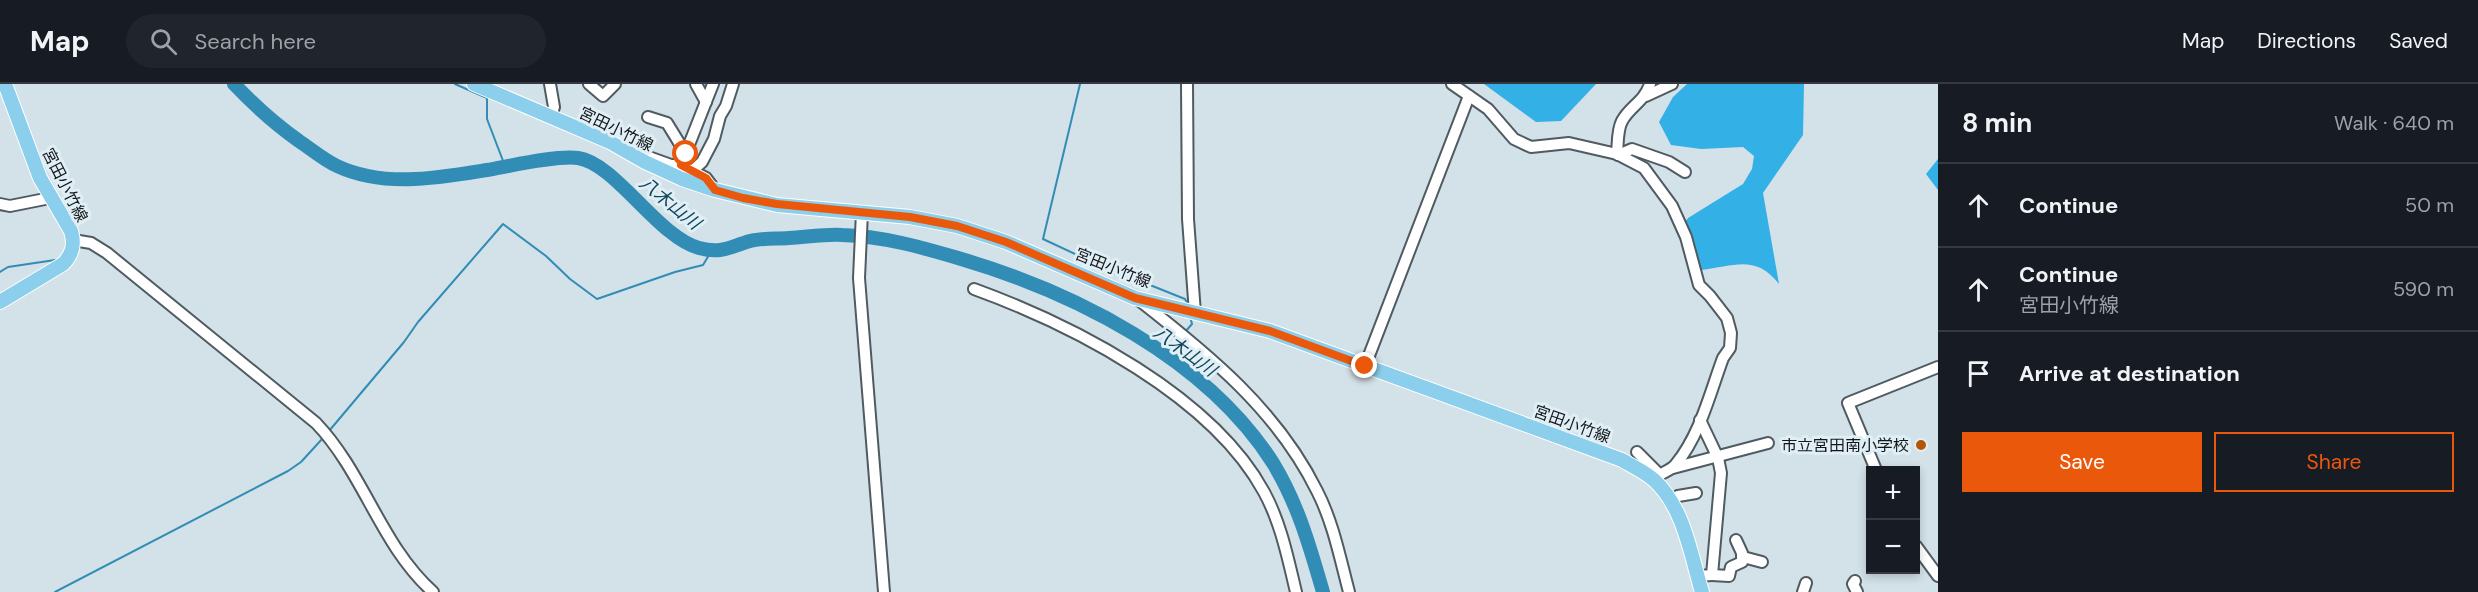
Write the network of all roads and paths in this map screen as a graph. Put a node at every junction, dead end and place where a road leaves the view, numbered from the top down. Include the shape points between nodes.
1 (5, 84) edge
2 (474, 84) edge
3 (550, 84) edge
4 (589, 84) edge
5 (615, 84) edge
6 (696, 84) edge
7 (713, 84) edge
8 (734, 84) edge
9 (1187, 84) edge
10 (1452, 84) edge
11 (1650, 84) edge
12 (1672, 84) edge
13 (1469, 96) junction
14 (1646, 96) junction
15 (706, 102) junction
16 (551, 116) junction
17 (648, 117) dead end
18 (624, 150) junction
19 (686, 154) junction
20 (1618, 154) junction
21 (681, 165) junction
22 (692, 171) junction
23 (1685, 172) dead end
24 (715, 190) junction
25 (50, 198) junction
26 (0, 204) edge
27 (862, 218) junction
28 (73, 240) junction
29 (974, 289) dead end
30 (1135, 298) junction
31 (0, 302) edge
32 (1195, 313) junction
33 (1365, 366) junction
34 (1938, 367) edge
35 (1700, 420) junction
36 (1768, 442) dead end
37 (1637, 452) dead end
38 (1717, 455) junction
39 (1874, 466) edge
40 (1672, 468) junction
41 (1656, 477) junction
42 (1696, 493) dead end
43 (1670, 501) junction
44 (1736, 540) dead end
45 (1920, 551) edge
46 (1743, 557) junction
47 (1762, 562) dead end
48 (1712, 575) junction
49 (1697, 576) junction
50 (1938, 576) edge
51 (433, 592) edge
52 (884, 592) edge
53 (1296, 592) edge
54 (1349, 592) edge
55 (1702, 592) edge

1 - 25 main road, 宮田小竹線
2 - 16 main road, 宮田小竹線
3 - 16 street via 554,107
4 - 5 street via 603,96
6 - 15 street
7 - 15 street
8 - 22 street via 714,139 702,162
9 - 32 street via 1188,219
10 - 13 street
11 - 14 street
12 - 14 street
13 - 20 street via 1488,109 1514,139 1531,147 1569,143
13 - 33 street
14 - 20 street via 1619,126
15 - 19 street
16 - 18 main road, 宮田小竹線
17 - 19 street via 667,123
18 - 21 street
18 - 24 main road, 宮田小竹線 via 682,179
19 - 21 street
20 - 23 street via 1632,149
20 - 35 street via 1644,168 1672,206 1686,237 1699,285 1727,318 1730,348
21 - 22 street
22 - 24 street via 706,178
24 - 27 main road, 宮田小竹線
25 - 26 street via 10,206
25 - 28 main road, 宮田小竹線
27 - 30 main road, 宮田小竹線 via 910,217 957,226 1006,242
27 - 52 street via 859,278
28 - 31 main road, 宮田小竹線 via 70,257 63,264
28 - 51 street via 91,243 107,253 316,423 330,437 406,565
29 - 53 street via 1062,326 1194,407 1242,457 1265,493 1283,540
30 - 32 main road, 宮田小竹線
30 - 54 street via 1199,347 1240,385 1300,459 1330,525
32 - 33 main road, 宮田小竹線 via 1270,331
33 - 41 main road, 宮田小竹線 via 1622,460
34 - 39 street via 1848,403
35 - 38 street
35 - 40 street
36 - 38 street
37 - 41 street
38 - 40 street
38 - 48 street via 1721,488
40 - 41 street
41 - 43 main road, 宮田小竹線
42 - 43 street
43 - 49 main road, 宮田小竹線
44 - 46 street
45 - 50 street
46 - 47 street
46 - 48 street via 1742,562 1731,567 1729,576
48 - 49 street
49 - 55 main road, 宮田小竹線

